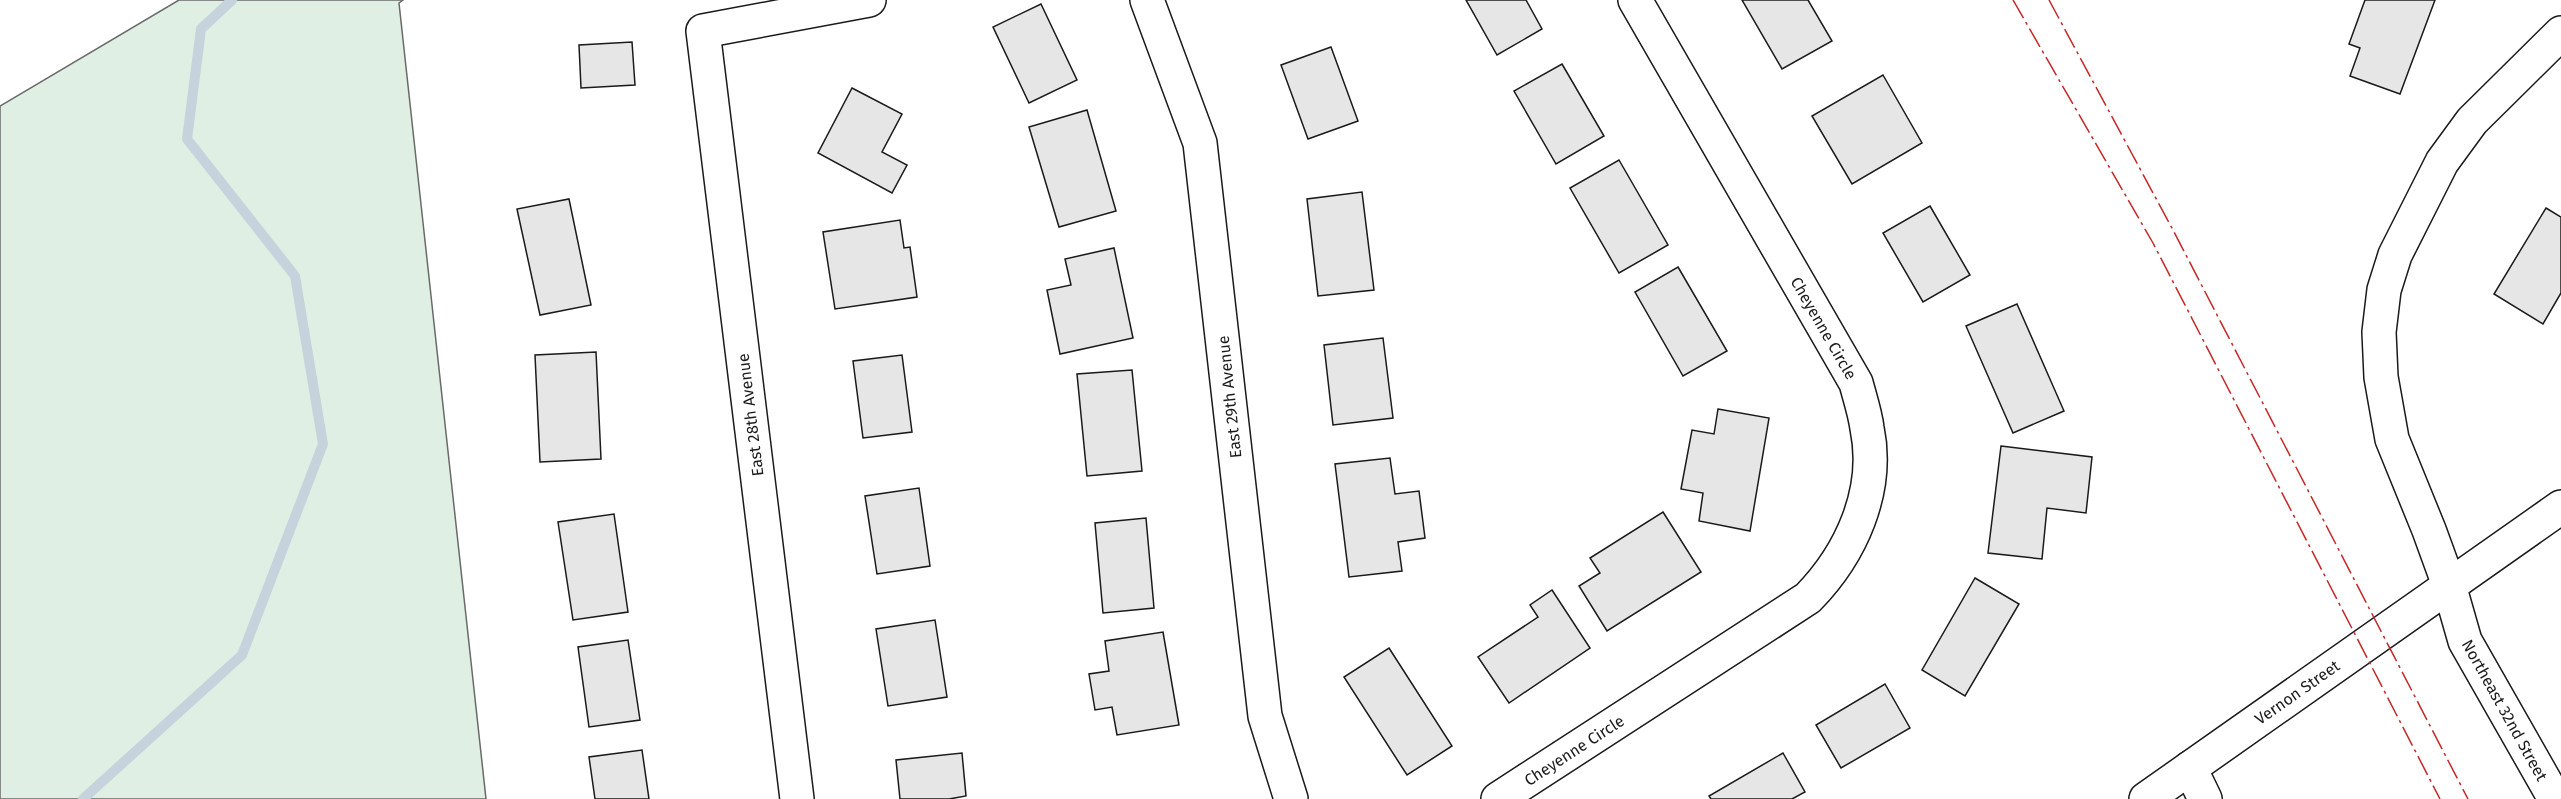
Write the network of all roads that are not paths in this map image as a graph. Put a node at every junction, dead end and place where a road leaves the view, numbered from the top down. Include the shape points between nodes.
1 (869, 0) edge
2 (1147, 0) edge
3 (1635, 0) edge
4 (2561, 33) edge
5 (2561, 507) edge
6 (2449, 585) junction
7 (2190, 768) junction
8 (797, 799) edge
9 (1292, 799) edge
10 (1498, 799) edge
11 (2146, 799) edge
12 (2205, 799) edge
13 (2555, 799) edge

1 - 8 street, East 28th Avenue via 703,31
2 - 9 street, East 29th Avenue via 1200,143 1265,716
3 - 10 street, Cheyenne Circle via 1856,383 1868,428 1869,475 1850,542 1824,582 1808,598
4 - 6 street, Northeast 32nd Street via 2472,121 2442,162 2395,255 2384,290 2380,366 2392,440
5 - 6 street, Vernon Street
6 - 7 street, Vernon Street
6 - 13 street, Northeast 32nd Street via 2464,641
7 - 11 street, Vernon Street
7 - 12 street

